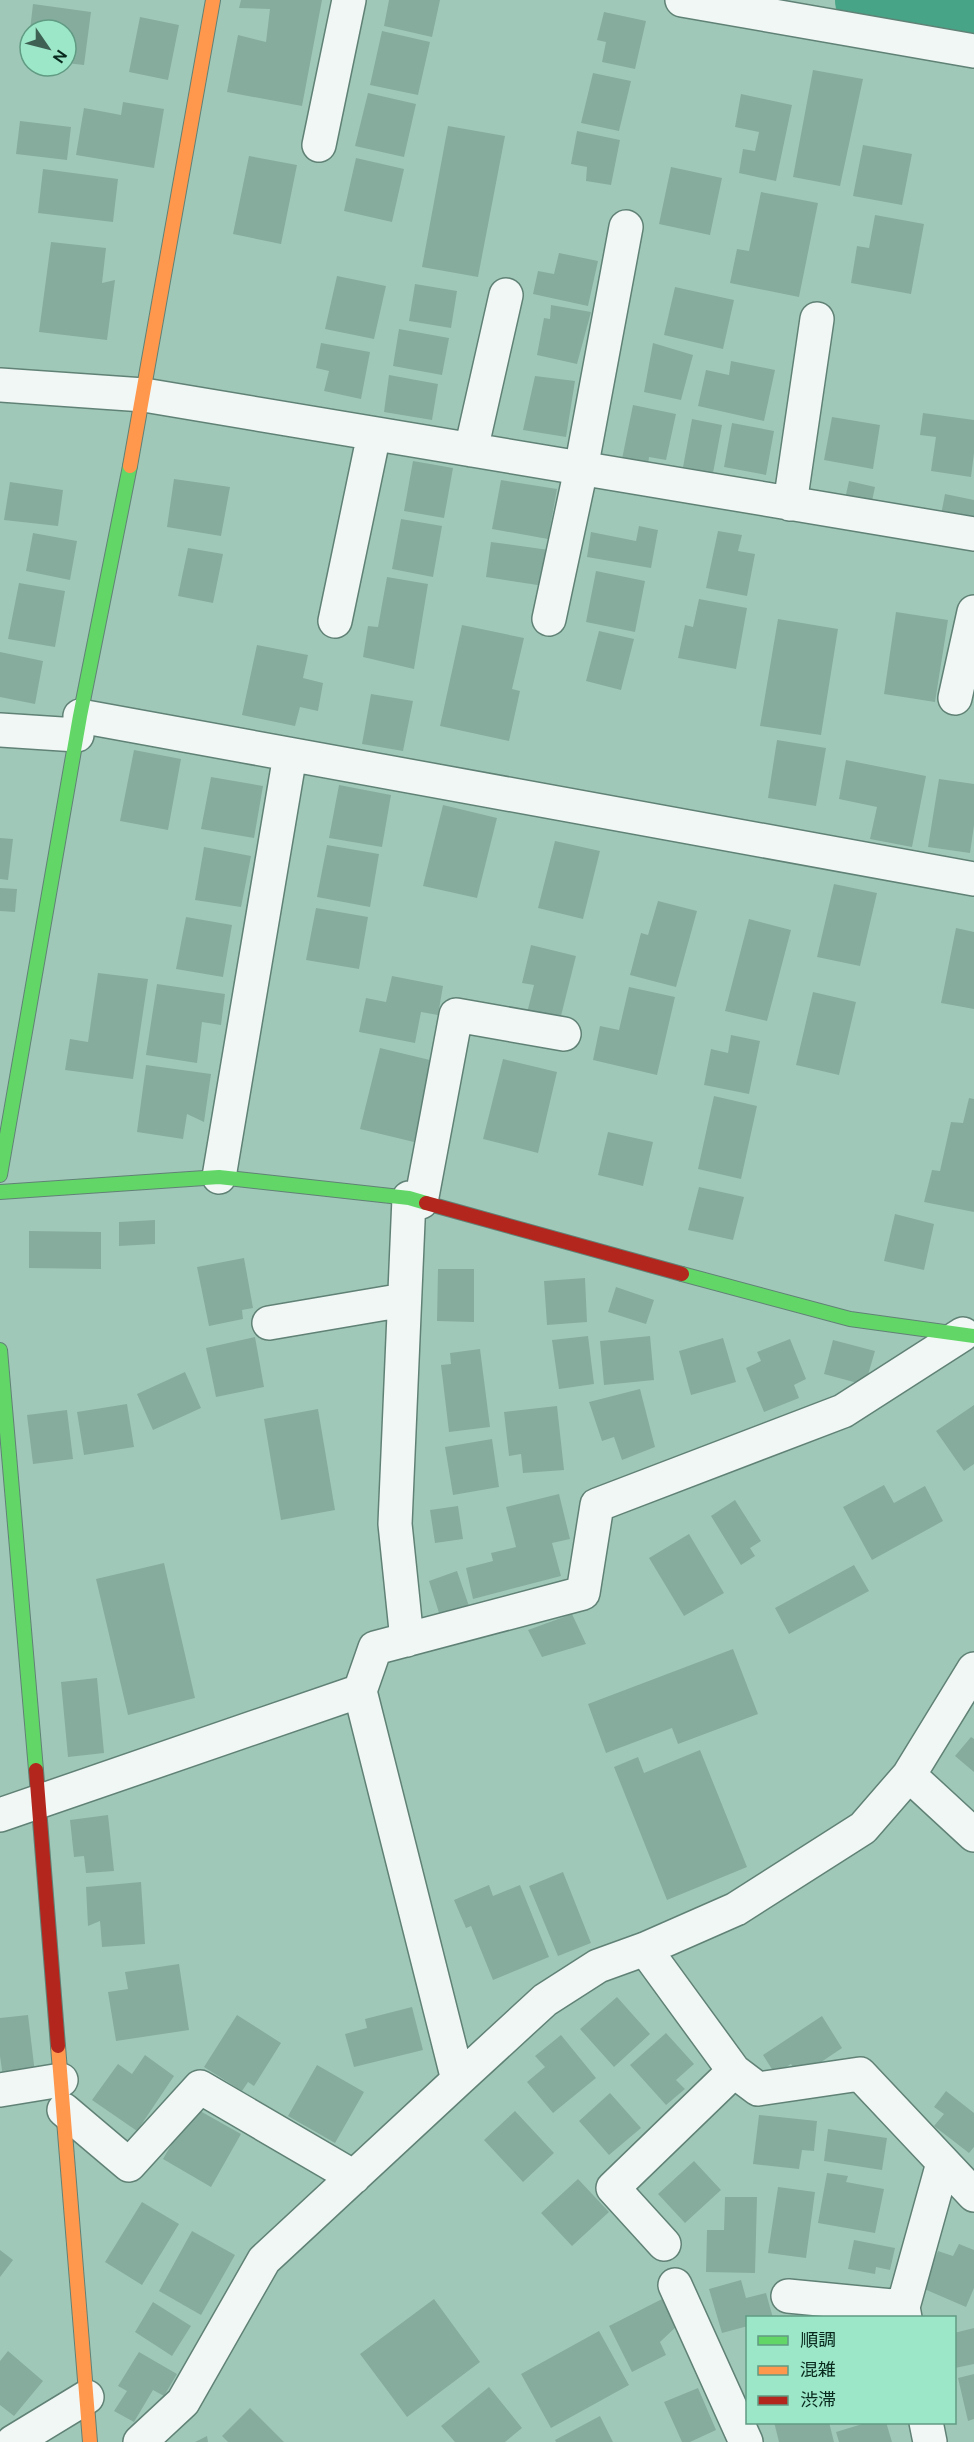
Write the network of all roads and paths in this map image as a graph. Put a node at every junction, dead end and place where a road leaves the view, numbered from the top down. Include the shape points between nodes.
1 (213, 0) edge
2 (349, 0) edge
3 (682, 0) edge
4 (974, 51) edge
5 (319, 145) dead end
6 (626, 227) dead end
7 (506, 295) dead end
8 (817, 319) dead end
9 (0, 385) edge
10 (144, 395) junction
11 (374, 434) junction
12 (471, 450) junction
13 (581, 469) junction
14 (790, 504) junction
15 (974, 534) edge
16 (974, 612) edge
17 (549, 619) dead end
18 (335, 621) dead end
19 (955, 698) dead end
20 (79, 726) junction
21 (0, 730) edge
22 (290, 755) junction
23 (974, 879) edge
24 (564, 1034) dead end
25 (0, 1175) edge
26 (219, 1177) junction
27 (0, 1192) edge
28 (415, 1200) junction
29 (404, 1300) junction
30 (268, 1323) dead end
31 (969, 1335) edge
32 (0, 1350) edge
33 (407, 1640) junction
34 (974, 1669) edge
35 (360, 1691) junction
36 (909, 1775) junction
37 (39, 1802) junction
38 (0, 1815) edge
39 (974, 1835) edge
40 (645, 1949) junction
41 (734, 2071) junction
42 (458, 2080) junction
43 (0, 2090) edge
44 (63, 2095) junction
45 (943, 2163) junction
46 (354, 2177) junction
47 (974, 2194) edge
48 (664, 2244) dead end
49 (675, 2285) dead end
50 (788, 2296) dead end
51 (904, 2312) edge
52 (87, 2397) junction
53 (926, 2424) edge
54 (13, 2442) edge
55 (90, 2442) edge
56 (140, 2442) edge
57 (746, 2442) edge
58 (930, 2442) edge

1 - 10 street
2 - 5 street
3 - 4 street
6 - 13 street
7 - 12 street
8 - 14 street
9 - 10 street
10 - 11 street
10 - 20 street
11 - 12 street
11 - 18 street
12 - 13 street
13 - 14 street
13 - 17 street
14 - 15 street
16 - 19 street
20 - 21 street
20 - 22 street
20 - 25 street
22 - 23 street
22 - 26 street
24 - 28 street via 456,1015
26 - 27 street
26 - 28 street
28 - 29 street
28 - 31 street via 850,1319
29 - 30 street
29 - 33 street via 394,1524
31 - 33 street via 843,1411 597,1505 583,1593
32 - 37 street
33 - 35 street via 375,1648
34 - 36 street
35 - 37 street
35 - 42 street
36 - 39 street
36 - 40 street via 863,1828 736,1909
37 - 38 street
37 - 44 street
40 - 41 street
40 - 42 street via 598,1966 545,2000
41 - 45 street via 758,2089 860,2074
41 - 48 street via 613,2188
42 - 46 street
43 - 44 street
44 - 46 street via 129,2165 200,2087
44 - 52 street
45 - 47 street
45 - 51 street
46 - 56 street via 264,2260 183,2402
49 - 57 street
50 - 51 street
52 - 54 street
52 - 55 street
53 - 58 street

